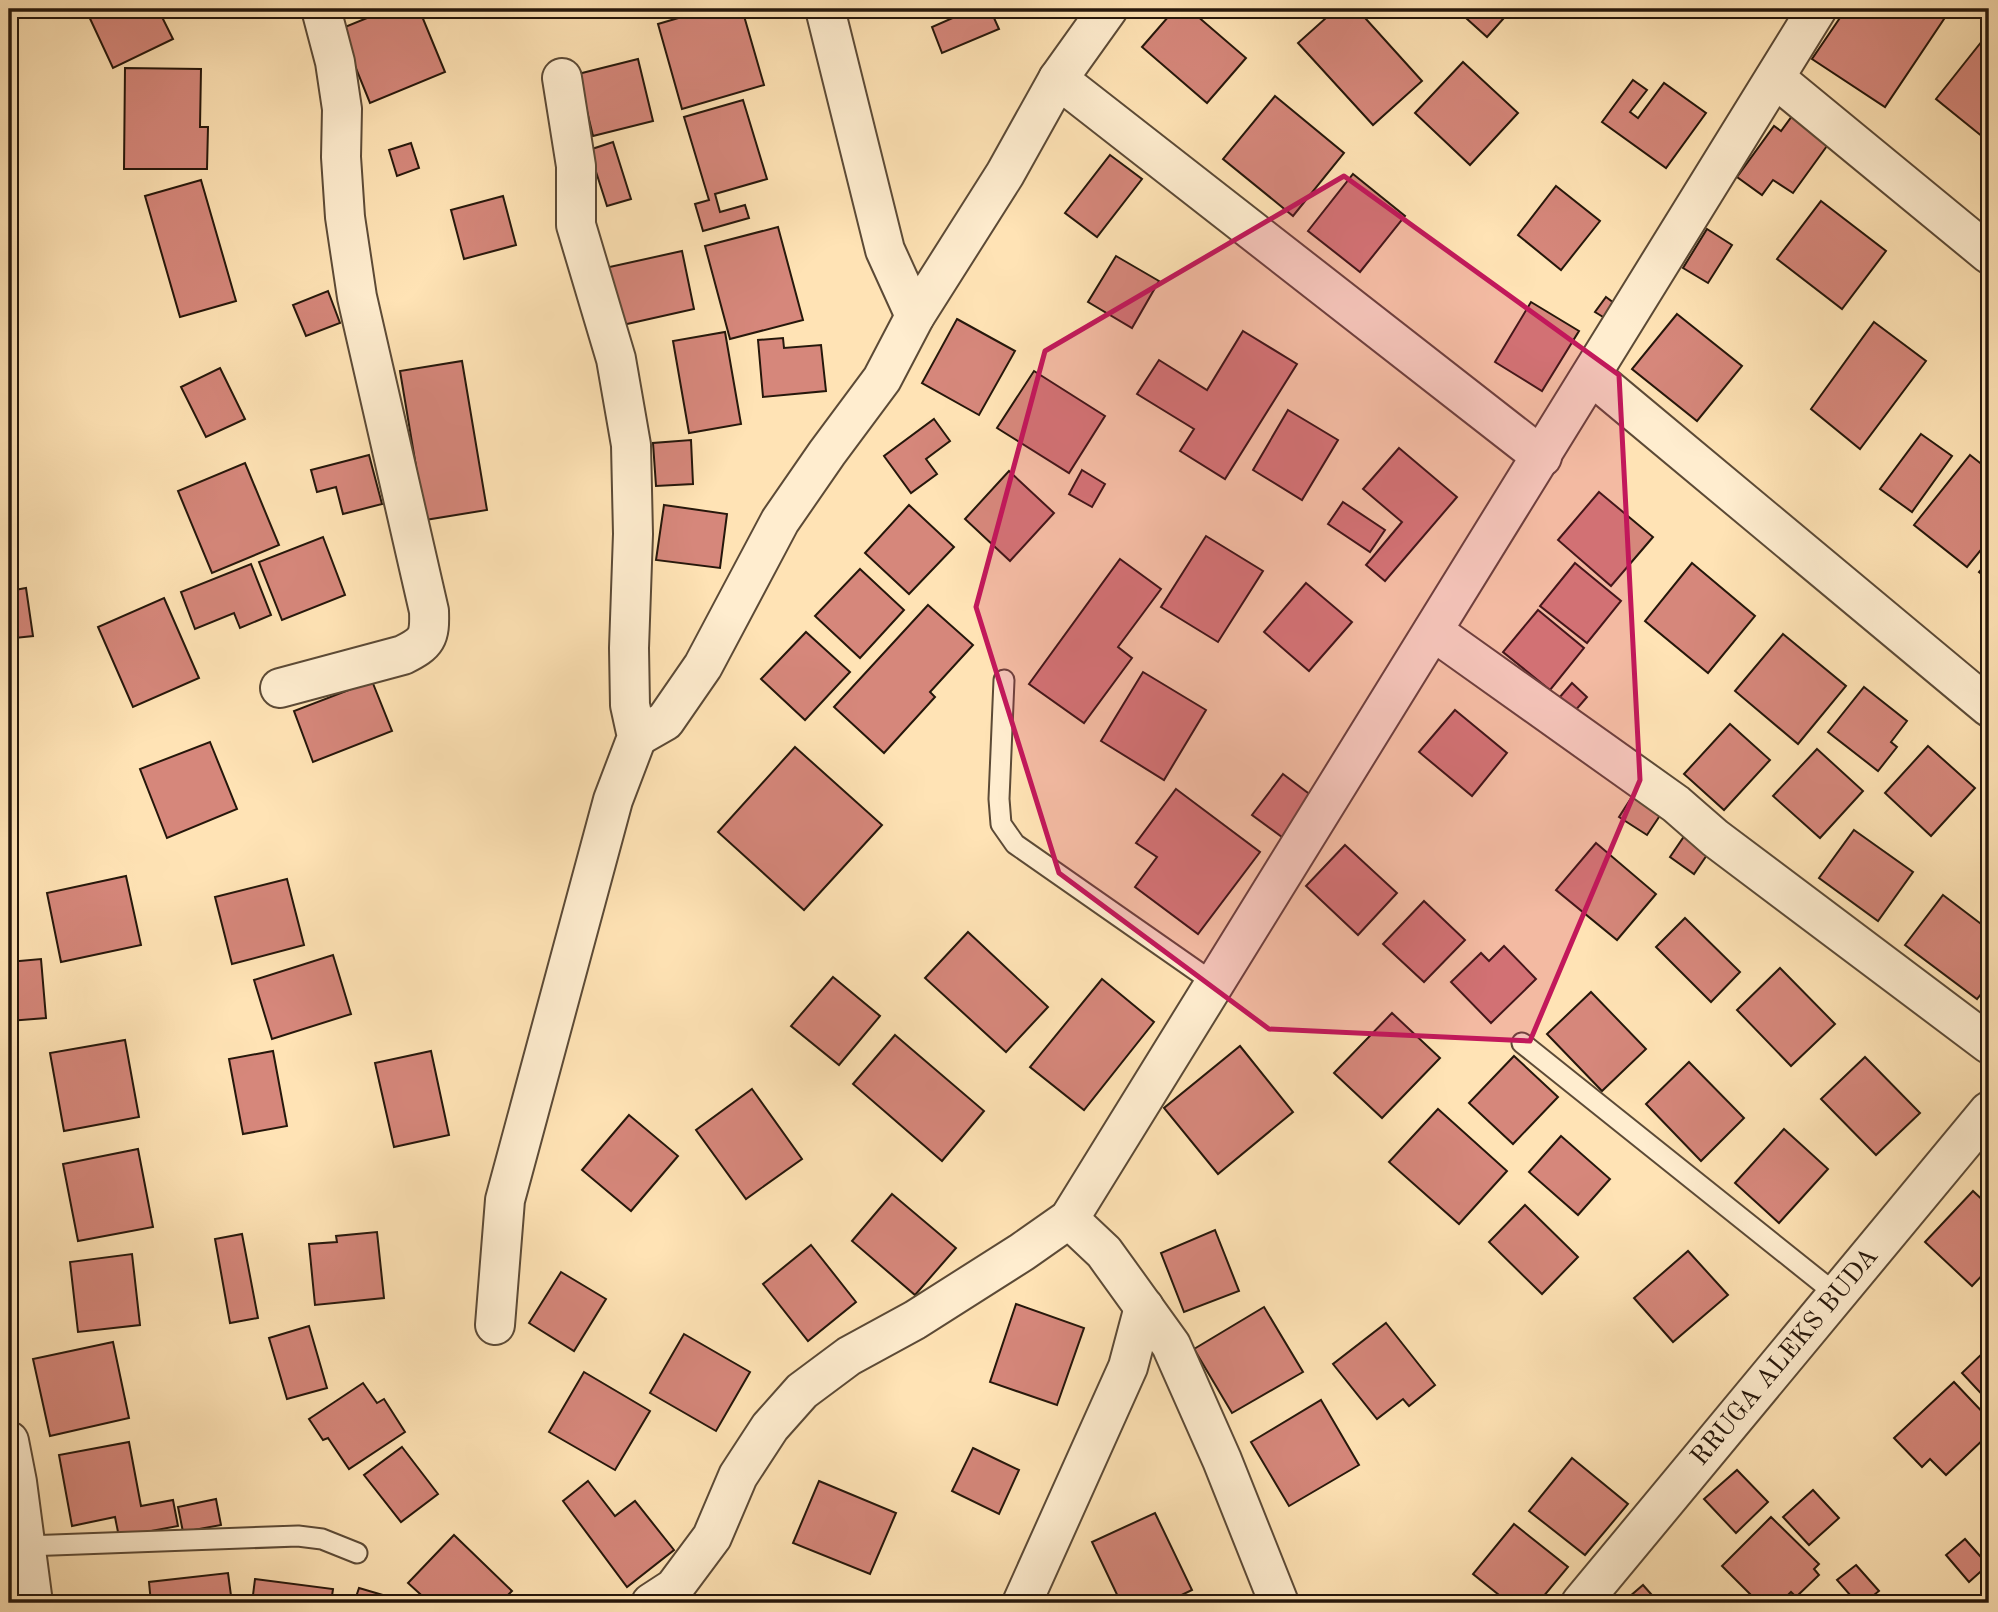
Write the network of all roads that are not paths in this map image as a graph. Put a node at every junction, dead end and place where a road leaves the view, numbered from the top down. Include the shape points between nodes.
1 (321, 9) edge
2 (825, 9) edge
3 (1108, 9) edge
4 (1817, 9) edge
5 (562, 78) dead end
6 (1775, 78) junction
7 (1058, 79) junction
8 (1989, 254) edge
9 (915, 316) junction
10 (1592, 376) junction
11 (1542, 457) junction
12 (1433, 631) junction
13 (1004, 680) dead end
14 (280, 688) dead end
15 (1989, 707) edge
16 (637, 737) junction
17 (1214, 983) junction
18 (1522, 1043) dead end
19 (1989, 1044) edge
20 (1989, 1111) edge
21 (1069, 1219) junction
22 (1836, 1294) junction
23 (1144, 1307) junction
24 (495, 1325) dead end
25 (9, 1441) edge
26 (26, 1546) junction
27 (357, 1553) dead end
28 (33, 1603) edge
29 (652, 1603) edge
30 (1022, 1603) edge
31 (1279, 1603) edge
32 (1581, 1603) edge

1 - 14 street via 342,109 345,217 357,297 430,632 421,646 403,654
2 - 9 street via 884,250
3 - 7 street
4 - 6 street
5 - 16 street via 576,166 576,225 616,359 631,445 634,534 629,705
6 - 8 street
6 - 10 street
7 - 9 street via 1005,174
7 - 11 street
9 - 16 street via 882,379 780,521 703,666 665,721
10 - 11 street
10 - 15 street
11 - 12 street
12 - 17 street
12 - 19 street via 1676,804 1726,847
13 - 17 lane via 999,799 1008,834 1015,844
16 - 24 street via 613,800 505,1200
17 - 21 street
18 - 22 lane
20 - 22 street, RRUGA ALEKS BUDA
21 - 23 street via 1104,1252
21 - 29 street via 915,1320 849,1356 802,1391 769,1427 738,1476 712,1537 674,1588
22 - 32 street, RRUGA ALEKS BUDA
23 - 30 street via 1128,1367
23 - 31 street via 1171,1345 1190,1386
25 - 26 street
26 - 27 lane via 298,1536 322,1539
26 - 28 street

